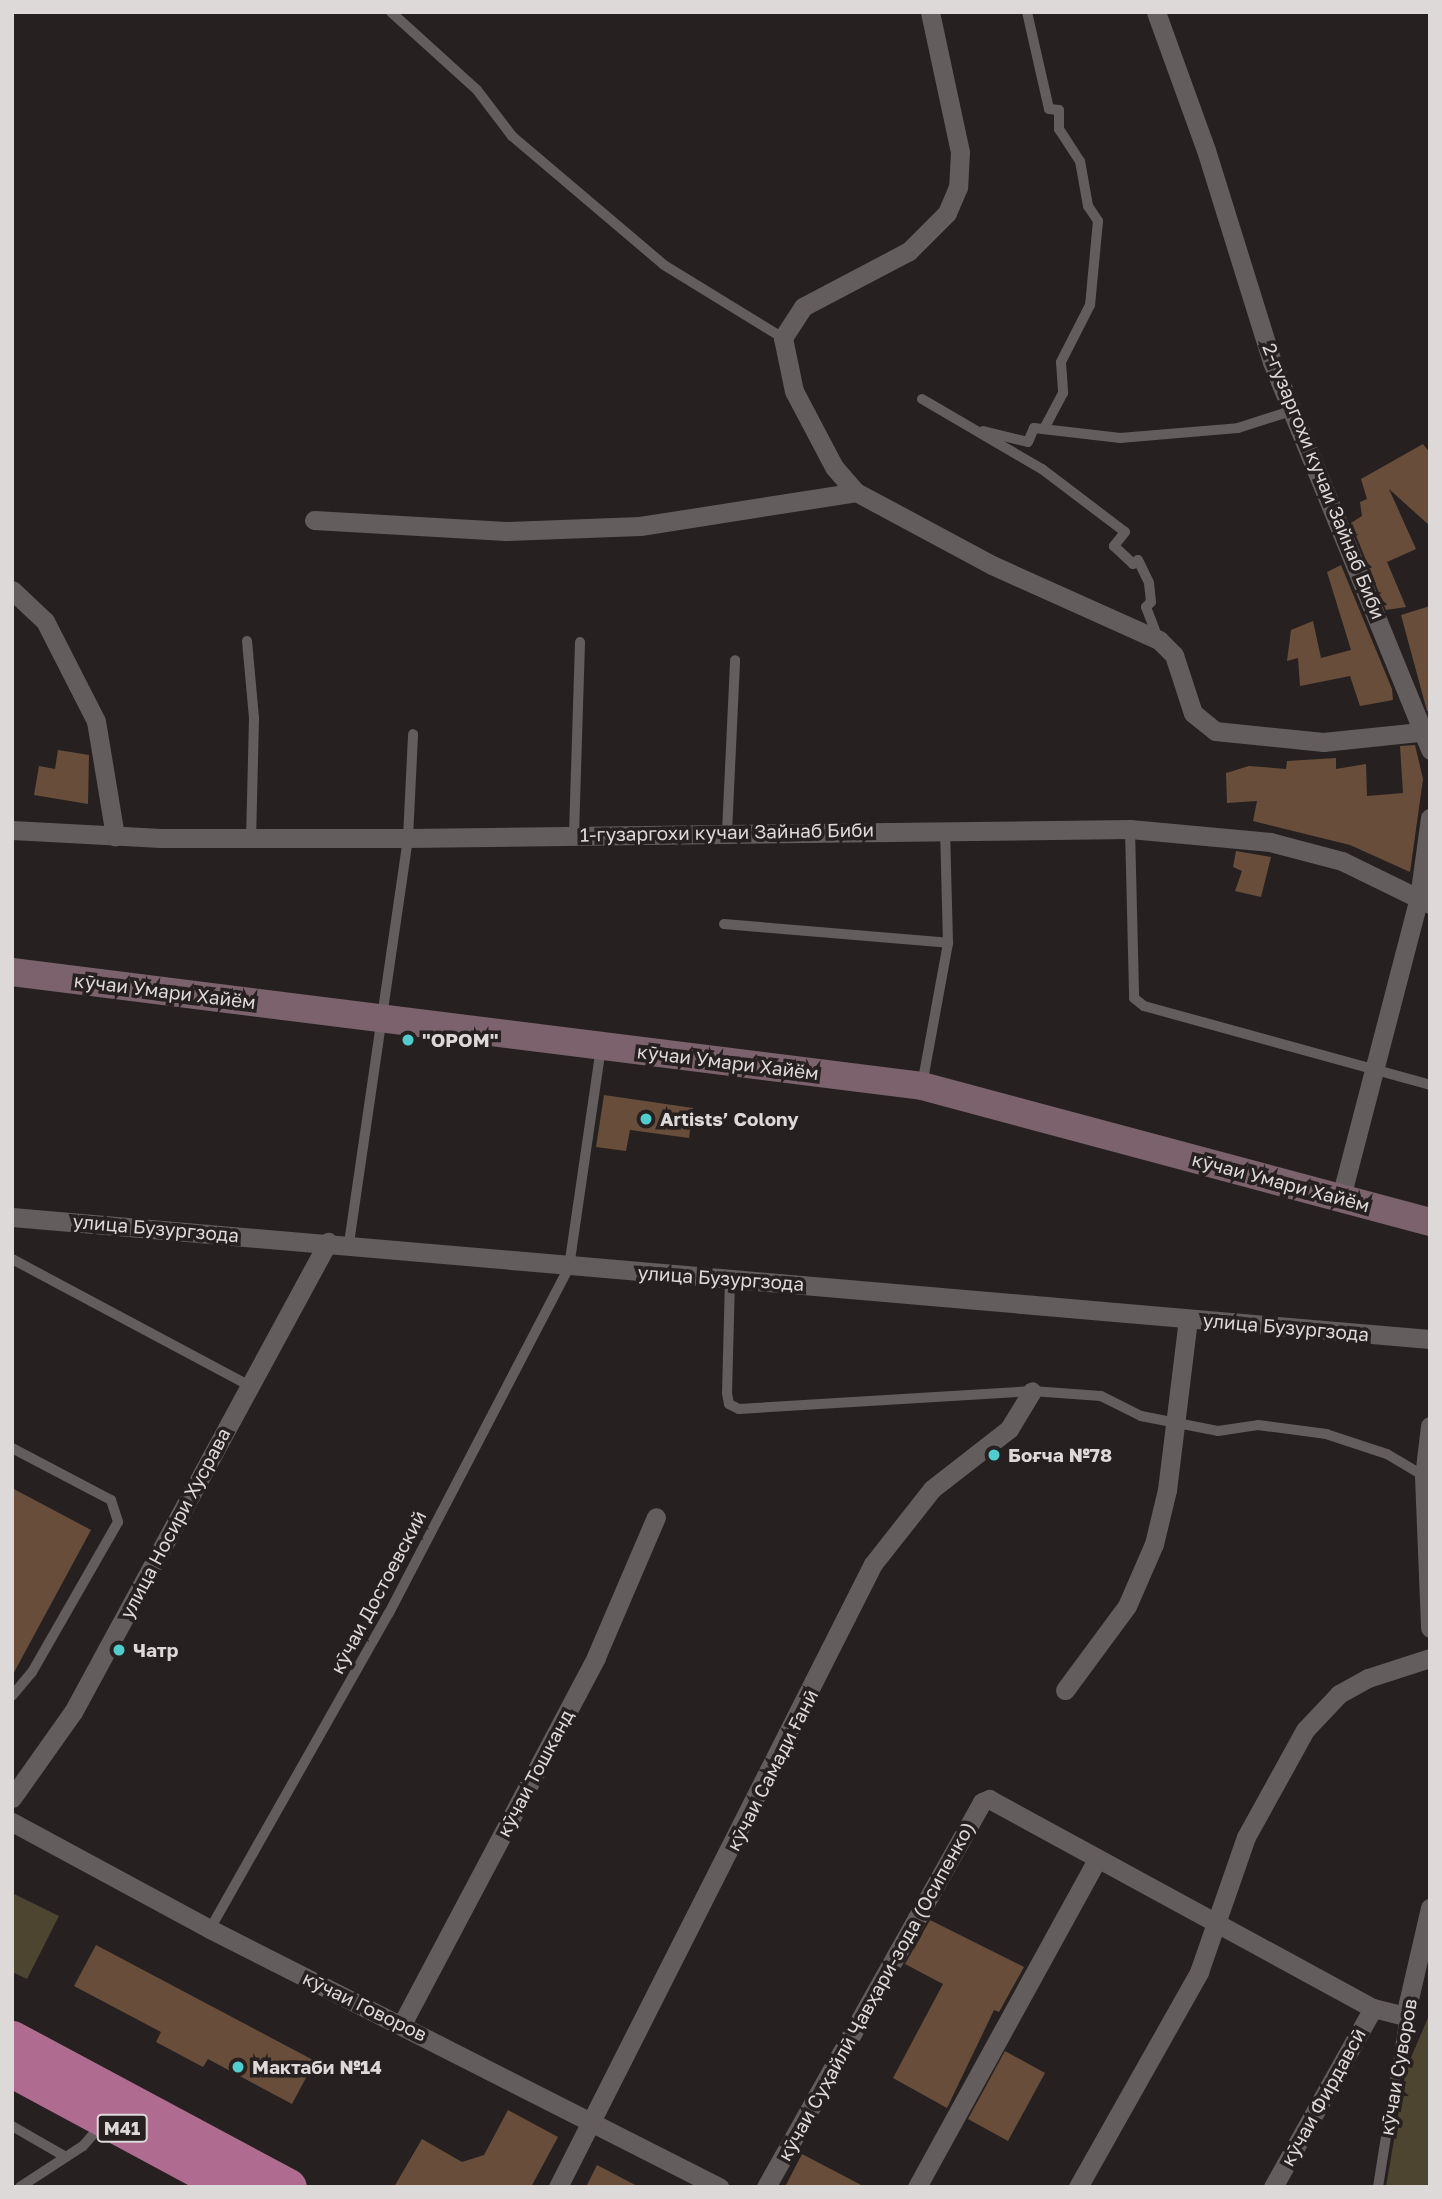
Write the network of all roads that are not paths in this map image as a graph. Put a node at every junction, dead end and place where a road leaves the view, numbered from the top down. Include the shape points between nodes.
1 (391, 12) edge
2 (930, 12) edge
3 (1027, 12) edge
4 (1156, 12) edge
5 (783, 338) junction
6 (922, 399) dead end
7 (1291, 411) junction
8 (969, 427) junction
9 (1044, 428) junction
10 (856, 492) junction
11 (314, 520) dead end
12 (12, 590) edge
13 (1158, 640) junction
14 (247, 641) dead end
15 (580, 642) dead end
16 (735, 660) dead end
17 (413, 734) dead end
18 (1428, 737) edge
19 (1430, 818) edge
20 (1130, 829) junction
21 (12, 830) edge
22 (945, 830) junction
23 (727, 832) junction
24 (574, 834) junction
25 (115, 836) junction
26 (251, 838) junction
27 (408, 838) junction
28 (1425, 901) edge
29 (724, 924) dead end
30 (948, 943) junction
31 (12, 972) edge
32 (379, 1018) junction
33 (601, 1046) junction
34 (1372, 1069) junction
35 (1430, 1085) edge
36 (922, 1086) junction
37 (1340, 1197) junction
38 (12, 1217) edge
39 (1430, 1222) edge
40 (328, 1242) junction
41 (349, 1243) junction
42 (12, 1259) edge
43 (569, 1267) junction
44 (730, 1279) junction
45 (1188, 1319) junction
46 (1430, 1339) edge
47 (250, 1386) junction
48 (1032, 1391) junction
49 (1176, 1423) junction
50 (1430, 1426) edge
51 (12, 1448) edge
52 (1423, 1476) junction
53 (656, 1517) dead end
54 (1430, 1628) edge
55 (1430, 1658) edge
56 (1065, 1690) dead end
57 (12, 1696) edge
58 (12, 1798) edge
59 (12, 1822) edge
60 (1097, 1859) junction
61 (1430, 1908) edge
62 (1219, 1924) junction
63 (210, 1929) junction
64 (1373, 2008) junction
65 (1405, 2016) junction
66 (402, 2024) junction
67 (12, 2039) edge
68 (12, 2069) edge
69 (105, 2119) junction
70 (594, 2121) junction
71 (12, 2126) edge
72 (66, 2157) junction
73 (20, 2187) edge
74 (231, 2187) edge
75 (288, 2187) edge
76 (558, 2187) edge
77 (719, 2187) edge
78 (766, 2187) edge
79 (917, 2187) edge
80 (1078, 2187) edge
81 (1273, 2187) edge
82 (1378, 2187) edge

1 - 5 lane via 477,90 512,136 664,265
2 - 5 street via 960,152 958,187 947,213 909,251 803,307
3 - 9 lane via 1049,109 1059,110 1059,129 1080,161 1088,206 1098,221 1090,304 1061,362 1063,393
4 - 7 street, 2-гузаргохи кучаи Зайнаб Биби
5 - 10 street via 791,381 812,431
6 - 8 lane
7 - 9 lane via 1238,428 1119,439
7 - 18 street, 2-гузаргохи кучаи Зайнаб Биби
8 - 9 lane via 1028,442 1034,428
8 - 13 lane via 1042,469 1125,532 1114,546 1133,564 1138,560 1149,583 1151,601 1146,607
10 - 11 street via 640,526 506,531
10 - 13 street via 992,565
12 - 25 street via 45,621 96,721
13 - 18 street via 1174,655 1193,713 1215,731 1323,742
14 - 26 lane via 254,718
15 - 24 lane
16 - 23 lane
17 - 27 lane
19 - 28 street via 1420,859
20 - 22 street, 1-гузаргохи кучаи Зайнаб Биби
20 - 28 street, 1-гузаргохи кучаи Зайнаб Биби via 1270,842 1342,861
20 - 34 lane via 1134,998 1143,1006
21 - 25 street, 1-гузаргохи кучаи Зайнаб Биби
22 - 23 street, 1-гузаргохи кучаи Зайнаб Биби
22 - 30 lane
23 - 24 street, 1-гузаргохи кучаи Зайнаб Биби
24 - 27 street, 1-гузаргохи кучаи Зайнаб Биби
25 - 26 street, 1-гузаргохи кучаи Зайнаб Биби
26 - 27 street, 1-гузаргохи кучаи Зайнаб Биби
27 - 32 lane
28 - 34 street
29 - 30 lane
30 - 36 lane
31 - 32 main road, кӯчаи Умари Хайём
32 - 33 main road, кӯчаи Умари Хайём
32 - 41 lane
33 - 36 main road, кӯчаи Умари Хайём
33 - 43 lane, кӯчаи Достоевский
34 - 35 lane
34 - 37 street
36 - 37 main road, кӯчаи Умари Хайём
37 - 39 main road, кӯчаи Умари Хайём
38 - 40 street, улица Бузургзода
40 - 41 street, улица Бузургзода
40 - 47 street, улица Носири Хусрава
41 - 43 street, улица Бузургзода
42 - 47 lane
43 - 44 street, улица Бузургзода
43 - 63 lane, кӯчаи Достоевский via 388,1613
44 - 45 street, улица Бузургзода
44 - 48 lane via 727,1393 729,1404 739,1409
45 - 46 street, улица Бузургзода
45 - 49 street
47 - 58 street, улица Носири Хусрава via 73,1712
48 - 49 lane via 1101,1396 1141,1416
48 - 70 street, кӯчаи Самади Ғанӣ via 1009,1429 932,1489 873,1564
49 - 52 lane via 1218,1431 1258,1424 1326,1434 1387,1454
49 - 56 street via 1154,1544 1127,1606
50 - 52 street
51 - 57 lane via 111,1500 118,1522 32,1672
52 - 54 street
53 - 66 street, кӯчаи Тошканд via 596,1657
55 - 62 street via 1349,1689 1305,1730 1245,1837
59 - 63 street, кӯчаи Говоров
60 - 62 street
60 - 78 street, кӯчаи Суҳайлӣ Ҷавҳари-зода (Осипенко) via 989,1799 982,1802
60 - 79 street
61 - 65 street, кӯчаи Суворов
62 - 64 street
62 - 80 street via 1199,1972
63 - 66 street, кӯчаи Говоров
64 - 65 street
64 - 81 street, кӯчаи Фирдавсӣ
65 - 82 lane, кӯчаи Суворов
66 - 70 street, кӯчаи Говоров
67 - 75 highway
68 - 69 highway, M41
69 - 72 lane via 92,2138
69 - 74 highway, M41
70 - 76 street, кӯчаи Самади Ғанӣ
70 - 77 street, кӯчаи Говоров
71 - 72 lane
72 - 73 lane

